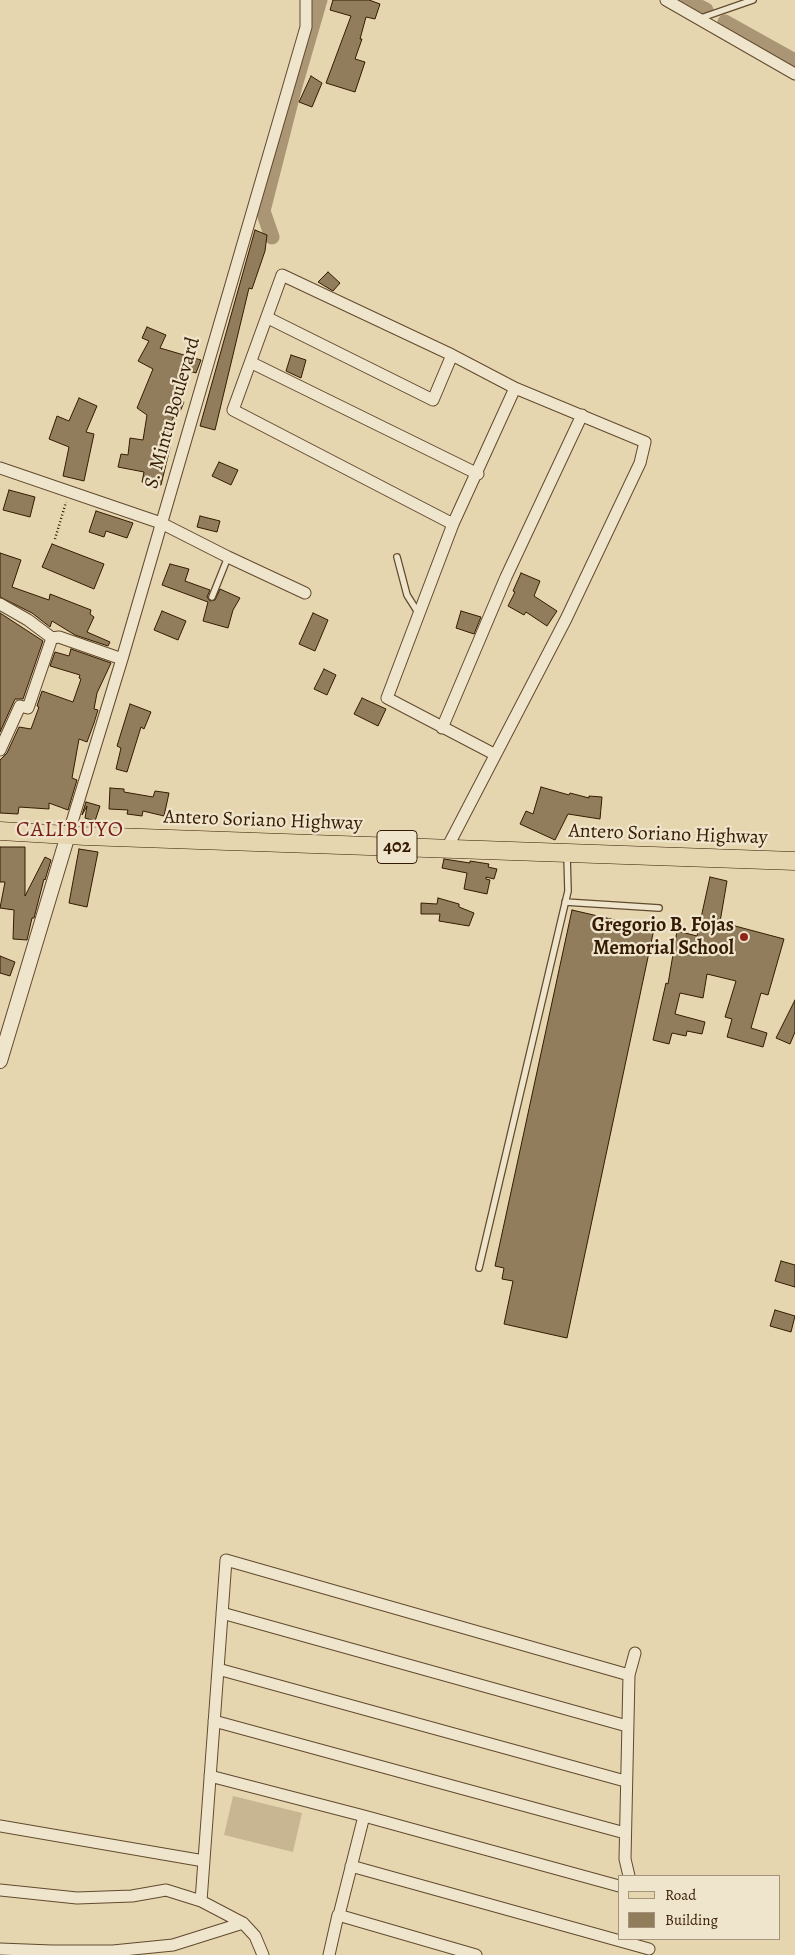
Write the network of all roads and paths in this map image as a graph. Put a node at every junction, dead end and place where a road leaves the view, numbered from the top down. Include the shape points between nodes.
1 (306, 0) edge
2 (666, 0) edge
3 (753, 0) edge
4 (702, 18) junction
5 (795, 74) edge
6 (268, 318) junction
7 (452, 355) junction
8 (252, 363) junction
9 (515, 388) junction
10 (582, 415) junction
11 (0, 468) edge
12 (478, 474) junction
13 (69, 491) junction
14 (161, 523) junction
15 (453, 524) junction
16 (55, 538) dead end
17 (228, 557) junction
18 (397, 557) dead end
19 (305, 592) dead end
20 (212, 597) dead end
21 (0, 604) edge
22 (419, 614) junction
23 (52, 638) junction
24 (122, 659) junction
25 (442, 728) junction
26 (0, 750) edge
27 (494, 754) junction
28 (0, 831) edge
29 (68, 835) junction
30 (447, 848) junction
31 (567, 852) junction
32 (795, 861) edge
33 (565, 902) junction
34 (659, 908) dead end
35 (0, 1061) edge
36 (479, 1268) dead end
37 (222, 1613) junction
38 (635, 1652) dead end
39 (218, 1669) junction
40 (629, 1675) junction
41 (214, 1721) junction
42 (627, 1726) junction
43 (210, 1776) junction
44 (625, 1781) junction
45 (364, 1816) junction
46 (0, 1826) edge
47 (625, 1833) junction
48 (204, 1861) junction
49 (351, 1866) junction
50 (629, 1875) edge
51 (618, 1886) edge
52 (0, 1890) edge
53 (201, 1901) junction
54 (339, 1915) junction
55 (243, 1923) junction
56 (618, 1939) edge
57 (620, 1940) edge
58 (649, 1948) edge
59 (0, 1949) edge
60 (263, 1955) edge
61 (330, 1955) edge
62 (476, 1955) edge

1 - 14 street, S. Mintu Boulevard via 306,27
2 - 4 street
3 - 4 lane
4 - 5 street
6 - 7 street via 433,400
6 - 7 street via 282,275
6 - 8 street
7 - 9 street
8 - 12 street
8 - 15 street via 234,410
9 - 10 street
9 - 12 street
10 - 25 street via 506,577
10 - 27 street via 645,442 640,463 566,620
11 - 13 street
12 - 15 street
13 - 14 street
13 - 16 path
14 - 17 street
14 - 24 street, S. Mintu Boulevard
15 - 22 street
17 - 19 street
17 - 20 lane
18 - 22 lane via 407,595
21 - 23 street
22 - 25 street via 387,698
23 - 24 street via 59,637
23 - 26 street via 28,708 20,706
24 - 29 street, S. Mintu Boulevard
25 - 27 street
27 - 30 street
28 - 29 main road, Antero Soriano Highway / 402
29 - 30 main road, Antero Soriano Highway / 402
29 - 35 street
30 - 31 main road, Antero Soriano Highway / 402
31 - 32 main road, Antero Soriano Highway / 402
31 - 33 lane via 568,891
33 - 34 lane
33 - 36 lane
37 - 39 street
37 - 40 street via 226,1560
37 - 42 street
38 - 40 street
39 - 41 street
39 - 44 street
40 - 42 street
41 - 43 street
41 - 47 street
42 - 44 street
43 - 45 street
43 - 48 street
44 - 47 street
45 - 49 street
45 - 51 street
46 - 48 street
47 - 50 street
48 - 53 street
49 - 54 street
49 - 56 street
52 - 53 street via 77,1898 132,1896 166,1890
53 - 55 street
54 - 61 street
54 - 62 street
55 - 59 street via 173,1945 113,1950
55 - 60 street via 255,1936
57 - 58 street

